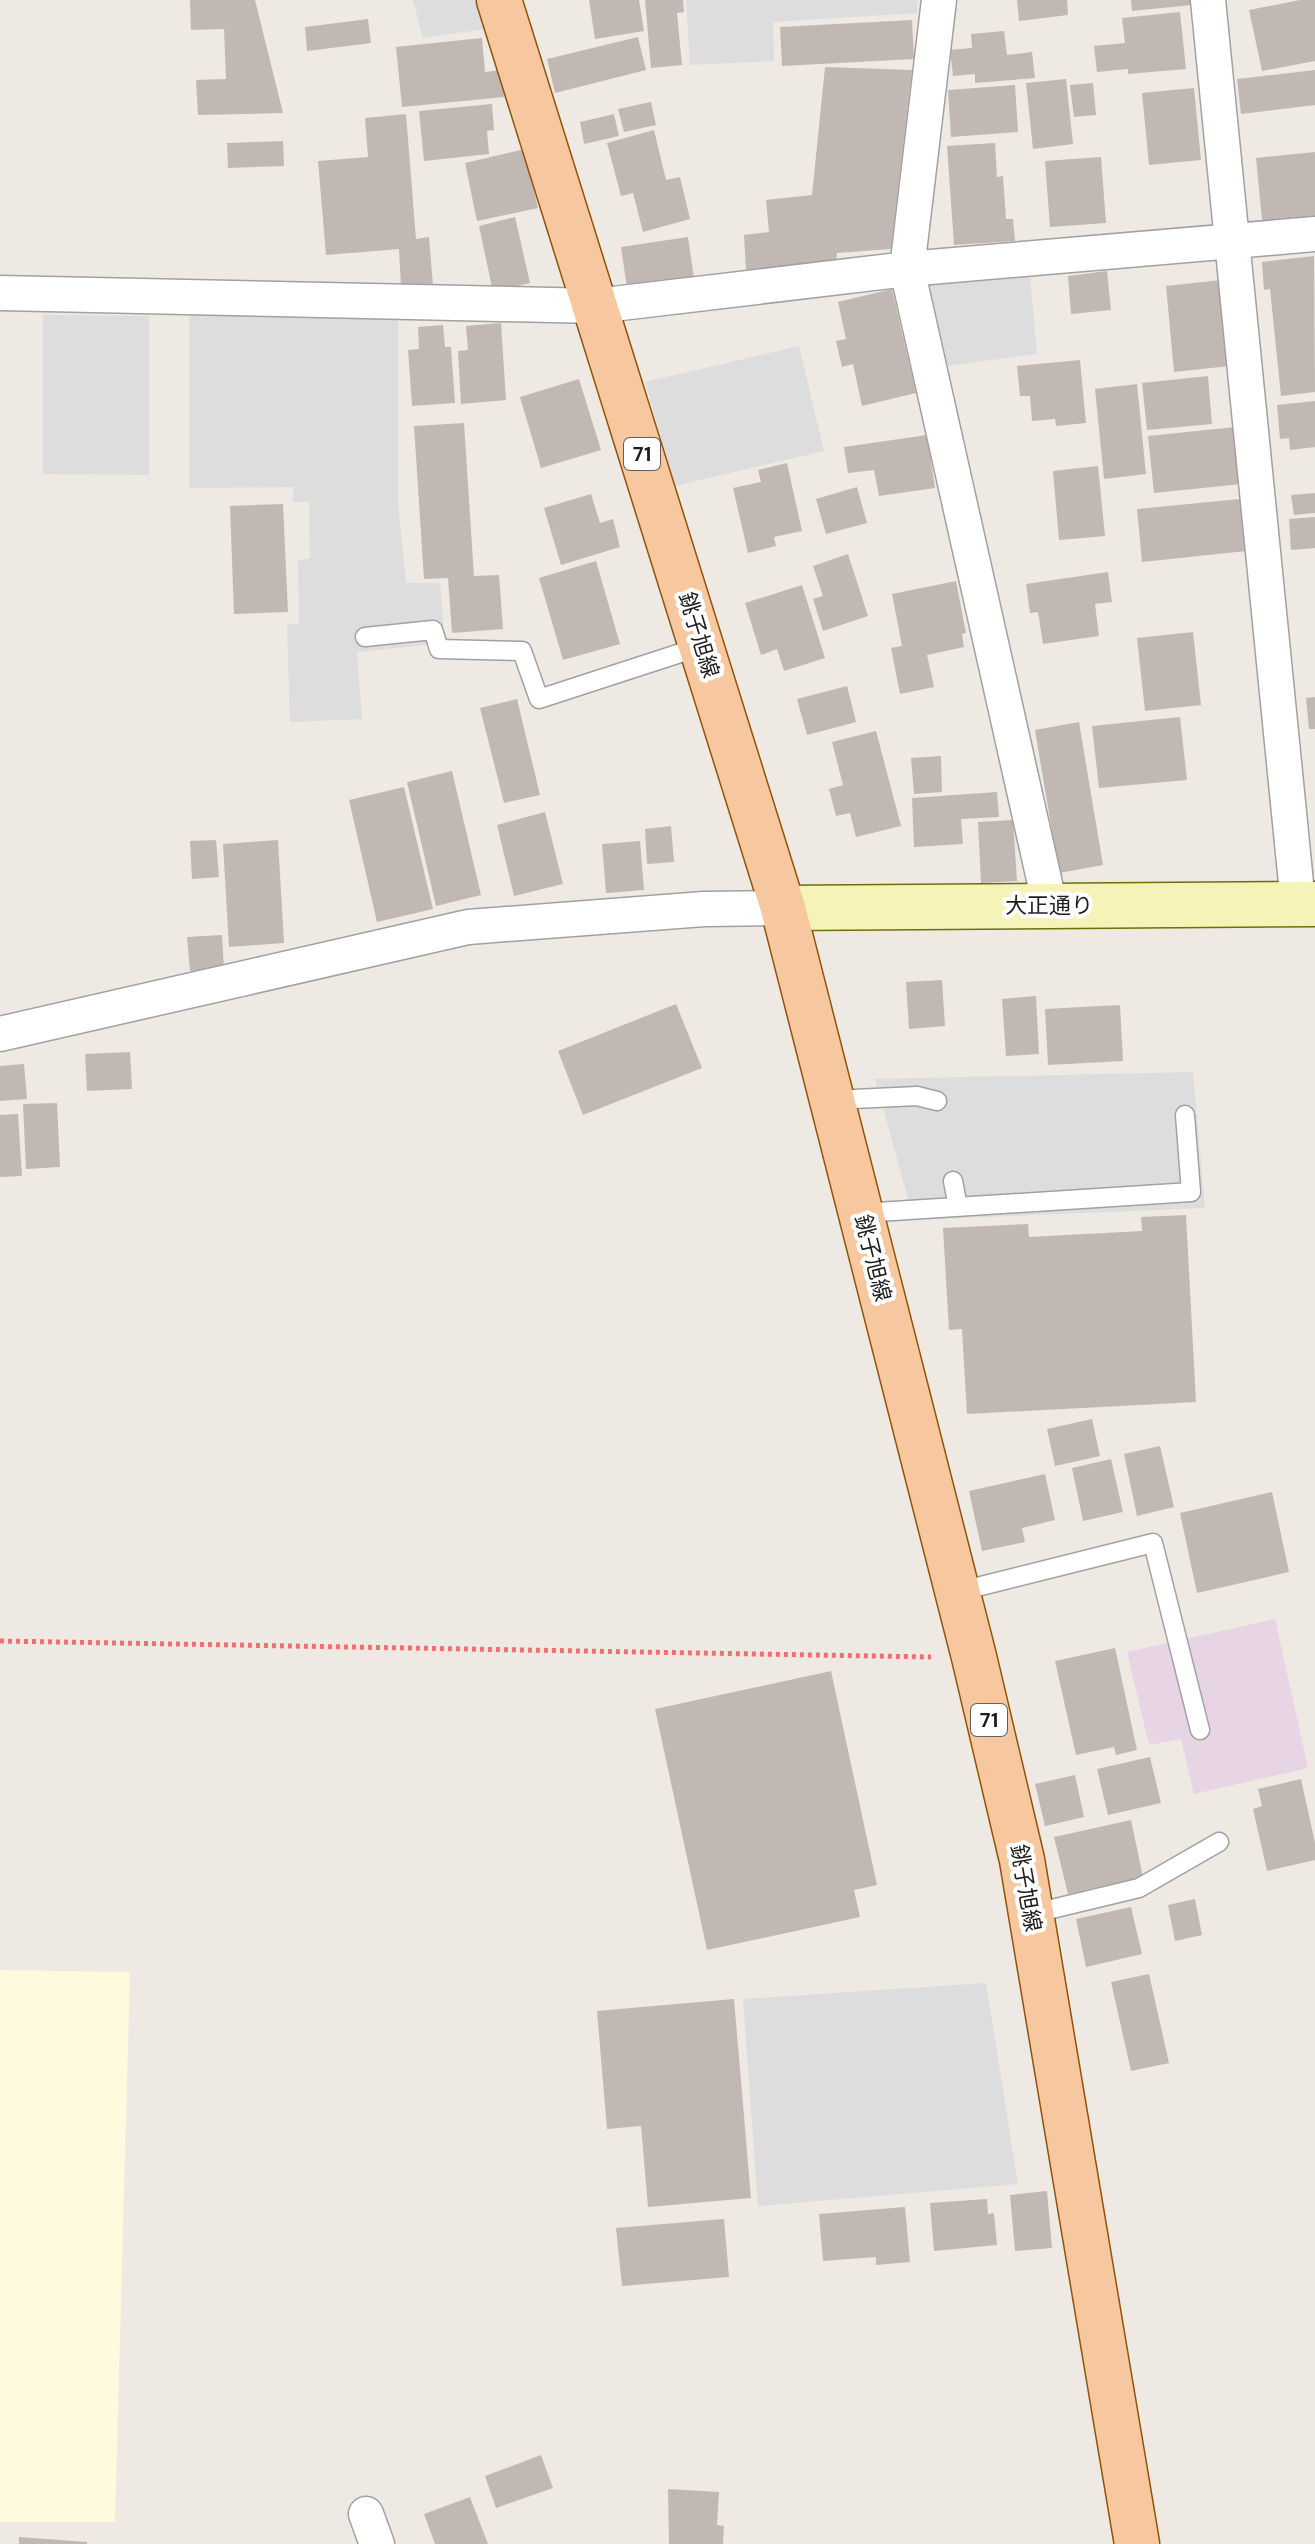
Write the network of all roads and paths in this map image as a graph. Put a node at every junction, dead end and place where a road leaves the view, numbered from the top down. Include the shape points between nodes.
1 (499, 0) edge
2 (939, 0) edge
3 (1208, 0) edge
4 (1315, 234) edge
5 (1232, 241) junction
6 (907, 269) junction
7 (0, 293) edge
8 (596, 306) junction
9 (365, 637) dead end
10 (702, 645) junction
11 (1306, 904) edge
12 (1050, 906) junction
13 (783, 908) junction
14 (0, 1034) edge
15 (833, 1100) junction
16 (937, 1101) dead end
17 (1185, 1115) dead end
18 (953, 1181) dead end
19 (958, 1207) junction
20 (862, 1213) junction
21 (957, 1592) junction
22 (0, 1641) edge
23 (974, 1657) junction
24 (1200, 1730) dead end
25 (1219, 1842) dead end
26 (1031, 1914) junction
27 (1137, 2544) edge

1 - 8 main road, 銚子旭線 / 71
2 - 6 street
3 - 5 street
4 - 5 street
5 - 6 street
5 - 11 street
6 - 8 street
6 - 12 street
7 - 8 street
8 - 10 main road, 銚子旭線 / 71
9 - 10 lane via 433,630 439,649 522,651 539,699
10 - 13 main road, 銚子旭線 / 71
11 - 12 street, 大正通り
12 - 13 street, 大正通り
13 - 14 street via 468,927
13 - 15 main road, 銚子旭線 / 71
15 - 16 lane via 917,1096
15 - 20 main road, 銚子旭線 / 71
17 - 19 lane via 1191,1192
18 - 19 lane
19 - 20 lane
20 - 21 main road, 銚子旭線 / 71
21 - 23 main road, 銚子旭線 / 71
21 - 24 lane via 1153,1543
22 - 23 path
23 - 26 main road, 銚子旭線 / 71
25 - 26 lane via 1139,1888
26 - 27 main road, 銚子旭線 / 71

